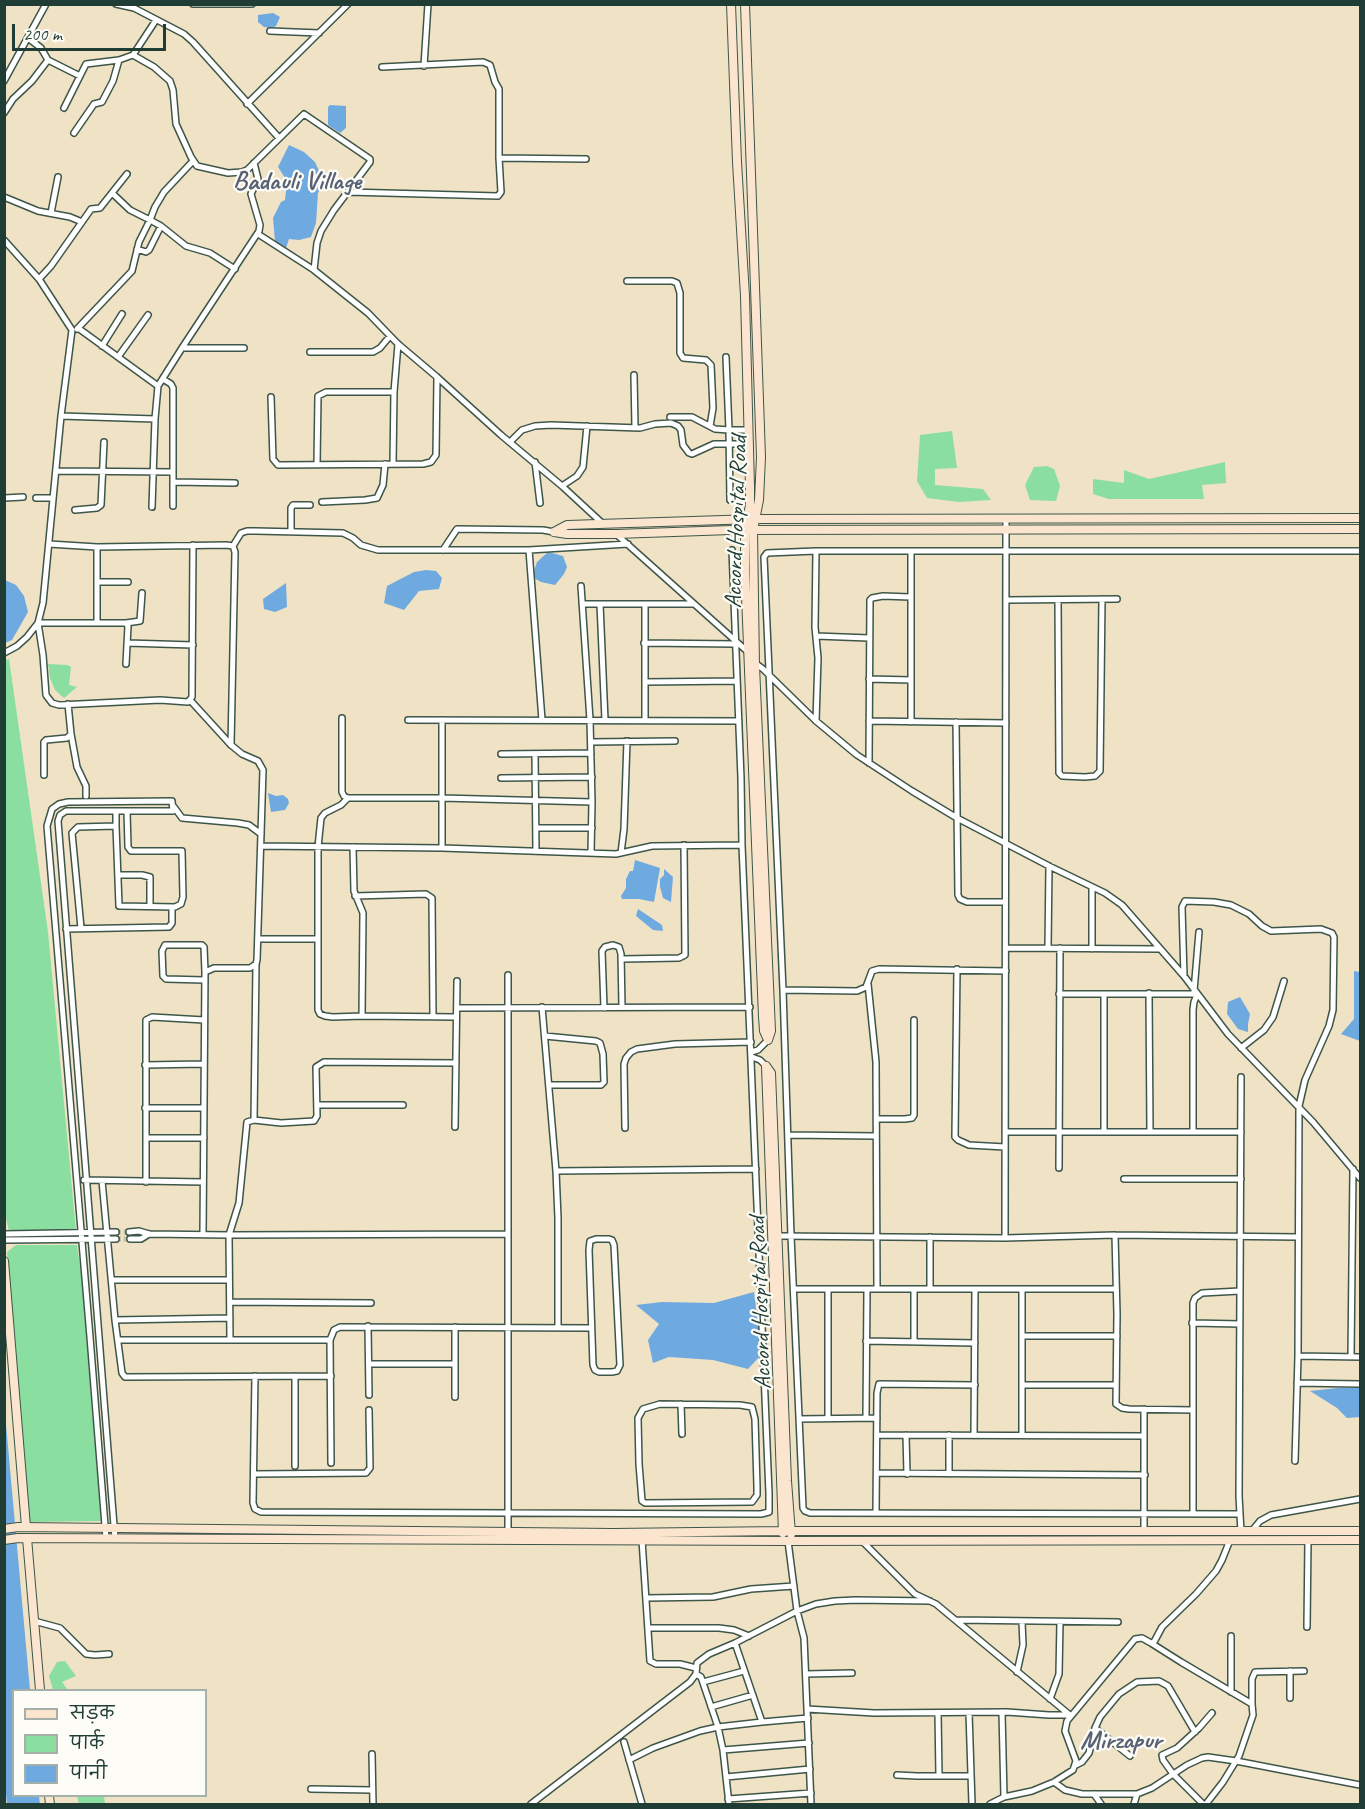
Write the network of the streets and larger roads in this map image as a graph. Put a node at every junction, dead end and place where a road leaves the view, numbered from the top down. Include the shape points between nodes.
1 (46, 4) edge
2 (116, 4) edge
3 (193, 4) edge
4 (252, 4) edge
5 (348, 4) edge
6 (428, 4) edge
7 (731, 4) edge
8 (745, 4) edge
9 (135, 6) edge
10 (156, 20) junction
11 (270, 31) dead end
12 (319, 33) junction
13 (28, 38) junction
14 (133, 55) junction
15 (48, 60) junction
16 (119, 60) junction
17 (424, 66) junction
18 (381, 67) dead end
19 (80, 76) junction
20 (4, 81) edge
21 (247, 104) junction
22 (64, 108) dead end
23 (4, 113) edge
24 (74, 133) dead end
25 (279, 138) junction
26 (499, 158) junction
27 (586, 159) dead end
28 (193, 161) junction
29 (254, 164) junction
30 (127, 174) dead end
31 (58, 177) dead end
32 (348, 192) junction
33 (112, 193) junction
34 (4, 197) edge
35 (51, 213) junction
36 (150, 220) junction
37 (82, 222) junction
38 (161, 225) junction
39 (258, 234) junction
40 (4, 240) edge
41 (137, 249) junction
42 (235, 268) junction
43 (314, 270) junction
44 (39, 279) junction
45 (627, 281) dead end
46 (122, 314) dead end
47 (148, 315) dead end
48 (75, 329) junction
49 (390, 336) junction
50 (398, 344) junction
51 (102, 346) junction
52 (182, 348) junction
53 (244, 348) dead end
54 (310, 352) dead end
55 (118, 357) junction
56 (726, 357) dead end
57 (634, 375) dead end
58 (437, 377) junction
59 (164, 380) junction
60 (159, 386) junction
61 (394, 392) junction
62 (271, 397) dead end
63 (61, 416) junction
64 (670, 417) dead end
65 (155, 419) junction
66 (587, 426) junction
67 (710, 426) junction
68 (635, 428) junction
69 (729, 430) junction
70 (747, 430) junction
71 (104, 442) dead end
72 (510, 442) junction
73 (730, 444) junction
74 (748, 444) junction
75 (535, 462) junction
76 (317, 464) junction
77 (386, 464) junction
78 (393, 464) junction
79 (104, 470) junction
80 (56, 471) junction
81 (152, 472) junction
82 (173, 472) junction
83 (173, 482) junction
84 (235, 483) dead end
85 (562, 486) junction
86 (23, 497) dead end
87 (4, 498) edge
88 (36, 498) dead end
89 (53, 498) junction
90 (730, 500) dead end
91 (322, 502) dead end
92 (540, 503) dead end
93 (310, 505) dead end
94 (173, 506) dead end
95 (152, 507) dead end
96 (75, 510) dead end
97 (1006, 518) junction
98 (1360, 518) edge
99 (751, 519) junction
100 (602, 523) junction
101 (749, 530) junction
102 (1006, 530) junction
103 (1360, 530) edge
104 (291, 532) junction
105 (554, 532) junction
106 (616, 534) junction
107 (49, 544) junction
108 (628, 544) junction
109 (193, 545) junction
110 (233, 546) junction
111 (97, 547) junction
112 (443, 550) junction
113 (529, 550) junction
114 (732, 550) dead end
115 (816, 551) junction
116 (911, 551) junction
117 (1360, 551) edge
118 (1006, 552) junction
119 (98, 582) junction
120 (128, 582) dead end
121 (581, 586) dead end
122 (142, 592) dead end
123 (910, 597) junction
124 (1102, 599) junction
125 (1117, 599) dead end
126 (1007, 600) junction
127 (1058, 600) junction
128 (582, 604) junction
129 (600, 604) junction
130 (645, 604) junction
131 (694, 604) junction
132 (97, 622) junction
133 (38, 623) junction
134 (126, 623) junction
135 (816, 636) junction
136 (869, 638) junction
137 (127, 643) junction
138 (644, 643) junction
139 (736, 643) junction
140 (192, 645) junction
141 (748, 652) junction
142 (4, 653) edge
143 (755, 663) junction
144 (126, 664) dead end
145 (769, 674) junction
146 (869, 679) junction
147 (737, 681) junction
148 (911, 681) junction
149 (645, 682) junction
150 (190, 700) junction
151 (68, 704) junction
152 (342, 718) dead end
153 (408, 720) dead end
154 (442, 720) junction
155 (542, 720) junction
156 (590, 720) junction
157 (605, 720) junction
158 (645, 720) junction
159 (739, 721) junction
160 (816, 721) junction
161 (869, 721) junction
162 (911, 722) junction
163 (956, 722) junction
164 (1006, 723) junction
165 (71, 734) junction
166 (627, 741) junction
167 (675, 741) dead end
168 (591, 742) junction
169 (231, 745) junction
170 (591, 753) junction
171 (501, 754) dead end
172 (535, 754) junction
173 (869, 763) junction
174 (44, 775) dead end
175 (592, 777) junction
176 (501, 778) dead end
177 (536, 778) junction
178 (86, 796) dead end
179 (348, 798) junction
180 (442, 798) junction
181 (536, 802) junction
182 (592, 802) junction
183 (173, 806) junction
184 (52, 809) junction
185 (116, 811) junction
186 (127, 811) junction
187 (60, 815) junction
188 (957, 818) junction
189 (116, 826) junction
190 (536, 828) junction
191 (592, 828) junction
192 (261, 834) junction
193 (1005, 843) junction
194 (684, 845) junction
195 (742, 845) junction
196 (261, 846) junction
197 (318, 847) junction
198 (353, 847) junction
199 (442, 848) junction
200 (536, 851) junction
201 (591, 853) junction
202 (621, 853) junction
203 (1049, 866) junction
204 (76, 875) junction
205 (118, 875) junction
206 (61, 876) junction
207 (1092, 888) junction
208 (355, 896) junction
209 (1005, 902) junction
210 (150, 906) junction
211 (172, 907) junction
212 (81, 928) junction
213 (66, 929) junction
214 (1199, 932) dead end
215 (258, 939) junction
216 (318, 939) junction
217 (1006, 948) junction
218 (1048, 948) junction
219 (1060, 948) junction
220 (1092, 949) junction
221 (1160, 949) junction
222 (621, 959) junction
223 (256, 964) junction
224 (957, 969) junction
225 (1006, 971) junction
226 (205, 972) junction
227 (508, 975) dead end
228 (1184, 976) junction
229 (204, 980) junction
230 (457, 981) dead end
231 (1284, 981) dead end
232 (868, 984) junction
233 (783, 990) junction
234 (1149, 993) junction
235 (1196, 993) junction
236 (1059, 994) junction
237 (1104, 994) junction
238 (542, 1007) junction
239 (622, 1007) junction
240 (750, 1007) junction
241 (457, 1008) junction
242 (509, 1008) junction
243 (604, 1008) junction
244 (362, 1016) junction
245 (433, 1016) junction
246 (456, 1017) junction
247 (204, 1020) junction
248 (914, 1020) dead end
249 (545, 1036) junction
250 (768, 1040) junction
251 (751, 1042) junction
252 (1241, 1048) junction
253 (751, 1054) junction
254 (456, 1063) junction
255 (203, 1064) junction
256 (145, 1065) junction
257 (766, 1066) junction
258 (1241, 1077) dead end
259 (549, 1085) junction
260 (317, 1105) junction
261 (403, 1105) dead end
262 (1299, 1106) junction
263 (145, 1108) junction
264 (204, 1108) junction
265 (877, 1119) junction
266 (254, 1120) junction
267 (455, 1127) dead end
268 (625, 1128) dead end
269 (1150, 1131) junction
270 (1005, 1132) junction
271 (1059, 1132) junction
272 (1104, 1132) junction
273 (1193, 1132) junction
274 (1241, 1132) junction
275 (788, 1135) junction
276 (876, 1136) junction
277 (146, 1138) junction
278 (204, 1138) junction
279 (1005, 1147) junction
280 (1059, 1168) dead end
281 (756, 1169) junction
282 (1353, 1169) junction
283 (556, 1172) junction
284 (1360, 1178) edge
285 (1124, 1179) dead end
286 (1241, 1179) junction
287 (76, 1180) junction
288 (86, 1180) junction
289 (102, 1181) junction
290 (146, 1182) junction
291 (203, 1182) junction
292 (116, 1232) tunnel mouth
293 (129, 1232) tunnel mouth
294 (4, 1234) edge
295 (149, 1234) junction
296 (203, 1234) junction
297 (508, 1234) junction
298 (229, 1235) junction
299 (82, 1236) junction
300 (90, 1236) junction
301 (108, 1236) junction
302 (778, 1236) junction
303 (791, 1236) junction
304 (1115, 1236) junction
305 (1240, 1236) junction
306 (876, 1237) junction
307 (930, 1237) junction
308 (1298, 1237) junction
309 (1005, 1238) junction
310 (116, 1239) tunnel mouth
311 (130, 1239) tunnel mouth
312 (4, 1240) edge
313 (4, 1261) edge
314 (112, 1280) junction
315 (230, 1280) junction
316 (794, 1289) junction
317 (828, 1289) junction
318 (867, 1289) junction
319 (877, 1289) junction
320 (914, 1289) junction
321 (930, 1289) junction
322 (975, 1289) junction
323 (1022, 1289) junction
324 (1116, 1289) junction
325 (1240, 1291) junction
326 (230, 1302) junction
327 (371, 1303) dead end
328 (230, 1318) junction
329 (115, 1320) junction
330 (1192, 1323) junction
331 (1240, 1324) junction
332 (368, 1326) junction
333 (455, 1327) junction
334 (558, 1327) junction
335 (507, 1328) junction
336 (591, 1328) junction
337 (1022, 1336) junction
338 (1117, 1336) junction
339 (118, 1340) junction
340 (230, 1340) junction
341 (330, 1340) junction
342 (866, 1341) junction
343 (914, 1342) junction
344 (975, 1342) junction
345 (1298, 1356) junction
346 (1351, 1357) junction
347 (1360, 1357) edge
348 (369, 1364) junction
349 (455, 1364) junction
350 (255, 1376) junction
351 (295, 1376) junction
352 (331, 1377) junction
353 (1297, 1383) junction
354 (1360, 1384) edge
355 (975, 1385) junction
356 (1022, 1385) junction
357 (1116, 1385) junction
358 (369, 1395) dead end
359 (455, 1397) dead end
360 (681, 1404) junction
361 (1144, 1409) junction
362 (369, 1410) dead end
363 (1192, 1410) junction
364 (828, 1418) junction
365 (866, 1418) junction
366 (877, 1418) junction
367 (799, 1419) junction
368 (682, 1434) dead end
369 (877, 1435) junction
370 (906, 1435) junction
371 (949, 1435) junction
372 (974, 1435) junction
373 (1022, 1435) junction
374 (1144, 1436) junction
375 (1295, 1461) dead end
376 (331, 1462) dead end
377 (295, 1466) dead end
378 (877, 1473) junction
379 (254, 1474) junction
380 (907, 1474) junction
381 (949, 1474) junction
382 (1144, 1475) junction
383 (1360, 1499) edge
384 (691, 1502) junction
385 (698, 1502) junction
386 (508, 1512) junction
387 (691, 1513) junction
388 (698, 1513) junction
389 (876, 1513) junction
390 (1145, 1514) junction
391 (1192, 1514) junction
392 (1240, 1514) junction
393 (22, 1527) junction
394 (110, 1528) junction
395 (4, 1529) edge
396 (787, 1531) junction
397 (1144, 1531) junction
398 (1360, 1531) edge
399 (1241, 1532) junction
400 (1251, 1532) junction
401 (507, 1536) junction
402 (22, 1538) junction
403 (110, 1538) junction
404 (4, 1540) edge
405 (642, 1540) junction
406 (861, 1540) junction
407 (1230, 1540) junction
408 (1308, 1540) junction
409 (1360, 1540) edge
410 (788, 1541) junction
411 (794, 1587) junction
412 (646, 1598) junction
413 (930, 1600) junction
414 (797, 1611) junction
415 (955, 1620) junction
416 (34, 1621) junction
417 (1022, 1622) junction
418 (1060, 1622) junction
419 (1118, 1622) dead end
420 (1307, 1627) dead end
421 (648, 1628) junction
422 (748, 1636) junction
423 (1231, 1636) dead end
424 (735, 1643) junction
425 (1151, 1643) junction
426 (109, 1654) dead end
427 (696, 1671) junction
428 (744, 1671) junction
429 (1290, 1671) junction
430 (1304, 1671) dead end
431 (1017, 1672) junction
432 (852, 1673) dead end
433 (806, 1674) junction
434 (703, 1682) junction
435 (40, 1689) edge
436 (1231, 1692) junction
437 (753, 1695) junction
438 (1290, 1698) dead end
439 (1050, 1699) junction
440 (1252, 1704) junction
441 (711, 1707) junction
442 (807, 1709) junction
443 (938, 1713) junction
444 (969, 1713) junction
445 (1002, 1713) junction
446 (1212, 1713) dead end
447 (1070, 1716) junction
448 (808, 1718) junction
449 (762, 1722) junction
450 (718, 1727) junction
451 (1095, 1728) junction
452 (1195, 1732) junction
453 (624, 1742) dead end
454 (809, 1743) junction
455 (723, 1750) junction
456 (372, 1754) dead end
457 (1130, 1756) dead end
458 (629, 1760) junction
459 (1236, 1761) junction
460 (1076, 1765) junction
461 (810, 1769) junction
462 (1173, 1774) junction
463 (897, 1775) dead end
464 (939, 1776) junction
465 (971, 1776) junction
466 (726, 1777) junction
467 (1054, 1782) junction
468 (1360, 1785) edge
469 (310, 1789) dead end
470 (372, 1790) junction
471 (811, 1793) junction
472 (1094, 1794) junction
473 (1137, 1794) junction
474 (1004, 1797) junction
475 (728, 1802) edge
476 (373, 1804) edge
477 (531, 1804) edge
478 (642, 1804) edge
479 (811, 1804) edge
480 (972, 1804) edge
481 (990, 1804) edge
482 (1101, 1804) edge
483 (1134, 1804) edge
484 (1204, 1804) edge

1 - 13 street
2 - 9 street
3 - 4 street
5 - 12 street
6 - 17 street
7 - 70 street via 745,296
8 - 99 street, Accord Hospital Road via 761,456 760,484
9 - 10 street
10 - 14 street
10 - 21 street via 193,42
11 - 12 street
12 - 21 street
13 - 15 street
13 - 20 street
14 - 16 street
14 - 28 street via 170,81 176,123
15 - 19 street
15 - 23 street
16 - 19 street via 86,64
16 - 24 street via 102,102 94,104
17 - 18 street
17 - 26 street via 483,62 490,65 499,89
19 - 22 street
21 - 25 street
25 - 29 street
25 - 32 street via 305,114 370,159
26 - 27 street
26 - 32 street via 498,196
28 - 29 street via 202,168 228,173 242,172
28 - 36 street via 164,192
29 - 39 street via 258,179 251,194 260,225
30 - 33 street
31 - 35 street
32 - 43 street via 321,231
33 - 36 street via 130,210
33 - 37 street via 100,208 90,210
34 - 35 street
35 - 37 street
36 - 38 street
36 - 41 street
37 - 44 street
38 - 41 street via 148,251
38 - 42 street via 186,246 210,253
39 - 42 street
39 - 43 street
40 - 44 street
41 - 48 street via 130,274
42 - 52 street
43 - 49 street
44 - 48 street
45 - 67 street via 677,283 680,353 683,358 711,364
46 - 51 street
47 - 55 street
48 - 51 street
48 - 63 street
49 - 50 street
49 - 54 street via 373,351
50 - 58 street
50 - 61 street
51 - 55 street
52 - 53 street
52 - 59 street
55 - 60 street
56 - 69 street
57 - 68 street
58 - 72 street
58 - 78 street via 434,459 423,464
59 - 60 street
59 - 82 street via 173,386
60 - 65 street
61 - 76 street via 320,393 316,406
61 - 78 street
62 - 76 street via 274,462
63 - 65 street
63 - 80 street
64 - 67 street via 698,418
65 - 81 street
66 - 68 street
66 - 72 street via 535,426 522,430
66 - 85 street via 583,467
67 - 69 street
68 - 73 street via 676,424 683,445 692,454 714,444
69 - 70 street
69 - 73 street
70 - 74 street
71 - 79 street
72 - 75 street
73 - 74 street
73 - 90 street
74 - 99 street
75 - 85 street
75 - 92 street
76 - 77 street
77 - 78 street
77 - 91 street via 377,498
79 - 80 street
79 - 81 street
79 - 96 street via 101,505
80 - 89 street
81 - 82 street
81 - 95 street
82 - 83 street
83 - 84 street
83 - 94 street
85 - 100 street
86 - 87 street
88 - 89 street
89 - 107 street
93 - 104 street via 293,505
97 - 98 street
97 - 99 street
97 - 102 street
99 - 100 street
99 - 101 street
100 - 105 street via 567,525
101 - 102 street
101 - 106 street
101 - 141 street via 745,571
101 - 143 street, Accord Hospital Road
102 - 103 street
102 - 118 street
104 - 110 street via 247,531 241,533
104 - 112 street via 343,533 378,550
105 - 106 street
105 - 112 street via 457,529
106 - 108 street
107 - 111 street
107 - 133 street
108 - 113 street
108 - 131 street
109 - 110 street
109 - 111 street
109 - 140 street
110 - 169 street
111 - 119 street
112 - 113 street
113 - 155 street
114 - 139 street
115 - 116 street
115 - 135 street
115 - 145 street via 765,554
116 - 118 street
116 - 123 street
117 - 118 street
118 - 126 street
119 - 120 street
119 - 132 street
121 - 128 street
122 - 134 street via 140,621
123 - 136 street via 872,598
123 - 148 street
124 - 125 street
124 - 127 street
124 - 127 street via 1100,771 1091,777 1059,773
126 - 127 street
126 - 164 street
128 - 129 street
128 - 156 street
129 - 130 street
129 - 157 street
130 - 131 street
130 - 138 street
131 - 139 street
132 - 133 street
132 - 134 street
133 - 142 street via 17,646
133 - 151 street via 46,695 52,703
134 - 137 street
135 - 136 street
135 - 160 street
136 - 146 street
137 - 140 street
137 - 144 street
138 - 139 street
138 - 149 street
139 - 141 street
139 - 147 street
140 - 150 street
141 - 250 street via 763,1017
143 - 145 street
143 - 250 street, Accord Hospital Road via 771,1031
145 - 160 street
145 - 233 street
146 - 148 street
146 - 161 street
147 - 149 street
147 - 159 street
148 - 162 street
149 - 158 street
150 - 151 street
150 - 169 street
151 - 165 street
152 - 179 street via 342,792
153 - 154 street
154 - 155 street
154 - 180 street
155 - 156 street
156 - 157 street
156 - 168 street
157 - 158 street
158 - 159 street
159 - 195 street
160 - 173 street
161 - 162 street
161 - 173 street
162 - 163 street
163 - 164 street
163 - 188 street
164 - 193 street
165 - 174 street via 44,742
165 - 178 street
166 - 167 street
166 - 168 street
166 - 202 street
168 - 170 street
169 - 192 street via 261,764
170 - 172 street
170 - 175 street
171 - 172 street
172 - 177 street
173 - 188 street
175 - 177 street
175 - 182 street
176 - 177 street
177 - 181 street
179 - 180 street
179 - 197 street via 321,818
180 - 181 street
180 - 199 street
181 - 182 street
181 - 190 street
182 - 191 street
183 - 184 street via 69,802
183 - 186 street
183 - 192 street via 182,818 249,825
184 - 187 street
184 - 287 street via 47,826
185 - 186 street
185 - 187 street via 66,811
185 - 189 street
186 - 211 street via 131,851 182,851 183,897 181,903
187 - 206 street
188 - 193 street
188 - 209 street via 960,899
189 - 204 street via 74,829
189 - 205 street
190 - 191 street
190 - 200 street
191 - 201 street
192 - 196 street
193 - 203 street
193 - 209 street
194 - 195 street
194 - 202 street via 652,846
194 - 222 street via 685,955
195 - 240 street
196 - 197 street
196 - 215 street
197 - 198 street
197 - 216 street
198 - 199 street
198 - 208 street
199 - 200 street
200 - 201 street
201 - 202 street
203 - 207 street
203 - 218 street
204 - 206 street
204 - 212 street
205 - 210 street via 150,877
205 - 210 street via 119,906
206 - 213 street
207 - 220 street
207 - 221 street via 1122,905
208 - 244 street via 363,913
208 - 245 street via 426,894 432,898
209 - 217 street
210 - 211 street
211 - 212 street via 169,927
212 - 213 street
213 - 288 street
214 - 235 street
215 - 216 street
215 - 223 street
216 - 244 street via 320,1014
217 - 218 street
217 - 225 street
218 - 219 street
219 - 220 street
219 - 236 street
220 - 221 street
221 - 228 street
222 - 239 street
222 - 243 street via 619,947 603,948
223 - 226 street via 250,968 214,968
223 - 266 street
224 - 225 street
224 - 232 street via 879,969 872,971
224 - 279 street via 956,1137 969,1145
225 - 270 street
226 - 229 street
226 - 229 street via 202,945 165,945 162,951 166,979
227 - 242 street
228 - 235 street
228 - 262 street via 1185,901 1230,905 1271,931 1322,929 1332,933 1333,1010 1305,1080
229 - 247 street
230 - 241 street
231 - 252 street via 1273,1017 1264,1030
232 - 233 street via 851,991
232 - 265 street via 876,1049
233 - 275 street
234 - 235 street
234 - 237 street
234 - 269 street
235 - 252 street
235 - 273 street via 1192,1011
236 - 237 street
236 - 271 street
237 - 272 street
238 - 242 street
238 - 243 street
238 - 249 street
239 - 240 street
239 - 243 street
240 - 251 street
241 - 242 street
241 - 246 street
242 - 297 street
244 - 245 street
245 - 246 street
246 - 254 street
247 - 255 street
247 - 256 street via 149,1018 145,1025
248 - 265 street via 914,1115 905,1119
249 - 259 street
249 - 259 street via 596,1041 603,1054 601,1085
250 - 253 street
251 - 253 street
251 - 268 street via 675,1044 631,1052 624,1064
252 - 262 street
253 - 257 street
253 - 281 street
254 - 260 street via 324,1062 316,1067
254 - 267 street
255 - 256 street
255 - 264 street
256 - 263 street
257 - 302 street, Accord Hospital Road via 771,1073
257 - 396 street
258 - 274 street
259 - 283 street
260 - 261 street
260 - 266 street via 314,1121
262 - 282 street
262 - 308 street
263 - 264 street
263 - 277 street
264 - 278 street
265 - 276 street
266 - 298 street via 246,1126 239,1203
269 - 272 street
269 - 273 street
270 - 271 street
270 - 279 street
271 - 272 street
271 - 280 street
273 - 274 street
274 - 286 street
275 - 276 street
275 - 303 street
276 - 306 street
277 - 278 street
277 - 290 street
278 - 291 street
279 - 309 street
281 - 283 street
281 - 388 street via 770,1508 761,1514
282 - 284 street
282 - 346 street
283 - 334 street
285 - 286 street
286 - 305 street
287 - 288 street
287 - 299 street
288 - 289 street
288 - 300 street
289 - 290 street
289 - 301 street
290 - 291 street
291 - 296 street
292 - 301 street
293 - 295 street
294 - 299 street
295 - 296 street
295 - 311 street
296 - 298 street
297 - 298 street
297 - 335 street
298 - 315 street
299 - 300 street
299 - 312 street
299 - 394 street
300 - 301 street
300 - 394 street
301 - 310 street
301 - 314 street
302 - 303 street
302 - 396 street, Accord Hospital Road
303 - 306 street
303 - 316 street
304 - 305 street
304 - 309 street
304 - 324 street
305 - 308 street
305 - 325 street
306 - 307 street
306 - 319 street
307 - 309 street
307 - 321 street
308 - 345 street
313 - 393 street
314 - 315 street
314 - 329 street
315 - 326 street
316 - 317 street
316 - 367 street
317 - 318 street
317 - 364 street
318 - 319 street
318 - 342 street
319 - 320 street
320 - 321 street
320 - 343 street
321 - 322 street
322 - 323 street
322 - 344 street
323 - 324 street
323 - 337 street
324 - 338 street
325 - 330 street via 1198,1295 1193,1303
325 - 331 street
326 - 327 street
326 - 328 street
328 - 329 street
328 - 340 street
329 - 339 street
330 - 331 street
330 - 363 street
331 - 392 street
332 - 333 street
332 - 341 street via 340,1327
332 - 348 street
333 - 335 street
333 - 349 street
334 - 335 street
334 - 336 street
335 - 386 street
336 - 336 street via 595,1370 617,1371 620,1365 616,1268 614,1245 609,1239 590,1241
337 - 338 street
337 - 356 street
338 - 357 street
339 - 340 street
339 - 350 street via 122,1373 128,1377
340 - 341 street
341 - 352 street
342 - 343 street
342 - 365 street
343 - 344 street
344 - 355 street
345 - 346 street
345 - 353 street
346 - 347 street
348 - 349 street
348 - 358 street
349 - 359 street
350 - 351 street
350 - 379 street
351 - 352 street
351 - 377 street
352 - 376 street
353 - 354 street
353 - 375 street
355 - 366 street via 879,1384
355 - 372 street
356 - 357 street
356 - 373 street
357 - 361 street via 1118,1406
360 - 368 street
360 - 384 street via 652,1405 639,1413 641,1497 645,1503
360 - 385 street via 749,1406 755,1413 755,1499 748,1503
361 - 363 street
361 - 374 street
362 - 379 street via 370,1468 366,1473
363 - 391 street
364 - 365 street
364 - 367 street
365 - 366 street
366 - 369 street
367 - 389 street via 805,1511
369 - 370 street
369 - 378 street
370 - 371 street
370 - 380 street
371 - 372 street
371 - 381 street
372 - 373 street
373 - 374 street
374 - 382 street
378 - 380 street
378 - 389 street
379 - 386 street via 254,1507 261,1512
380 - 381 street
381 - 382 street
382 - 390 street
383 - 400 street via 1271,1515
384 - 385 street
384 - 387 street
385 - 388 street
386 - 387 street
386 - 401 street
387 - 388 street
389 - 390 street
390 - 391 street
390 - 397 street
391 - 392 street
392 - 399 street
393 - 394 street
393 - 395 street
394 - 401 street
394 - 403 street
396 - 397 street
396 - 401 street
396 - 410 street
397 - 399 street
398 - 400 street
399 - 400 street
401 - 403 street
401 - 405 street
402 - 403 street
402 - 404 street
402 - 416 street
405 - 410 street
405 - 412 street
406 - 407 street
406 - 410 street
406 - 413 street via 903,1583
407 - 408 street
407 - 425 street via 1216,1571
408 - 409 street
408 - 420 street
410 - 411 street
411 - 412 street via 751,1589 713,1597
411 - 414 street
412 - 421 street
413 - 414 street via 835,1601
413 - 415 street
414 - 422 street
414 - 433 street via 804,1638
415 - 417 street
415 - 431 street
416 - 426 street via 60,1628 86,1654
416 - 435 street
417 - 418 street
417 - 431 street via 1023,1645
418 - 419 street
418 - 439 street via 1059,1674
421 - 422 street via 719,1628
421 - 427 street via 652,1663 680,1664
422 - 424 street
423 - 436 street
424 - 427 street via 702,1658
424 - 428 street
425 - 436 street
425 - 447 street via 1140,1638 1132,1642
427 - 434 street
427 - 477 street via 690,1682
428 - 434 street
428 - 437 street
429 - 430 street
429 - 438 street
429 - 440 street via 1254,1674
431 - 439 street
432 - 433 street
433 - 442 street
434 - 441 street
436 - 440 street
437 - 441 street
437 - 449 street
439 - 447 street
440 - 459 street via 1253,1715
441 - 450 street
442 - 443 street
442 - 448 street
443 - 444 street
443 - 464 street
444 - 445 street
444 - 465 street
445 - 447 street
445 - 474 street
446 - 452 street
447 - 460 street via 1065,1731
448 - 449 street
448 - 454 street
449 - 450 street
450 - 455 street
450 - 458 street via 673,1740
451 - 452 street via 1112,1701 1127,1687 1150,1680 1168,1686
451 - 457 street
451 - 460 street via 1089,1753
452 - 462 street via 1162,1755
453 - 458 street
454 - 455 street
454 - 461 street
455 - 466 street
456 - 470 street
458 - 478 street
459 - 462 street via 1202,1758
459 - 468 street
459 - 484 street
460 - 467 street
461 - 466 street
461 - 471 street
462 - 473 street
462 - 484 street
463 - 464 street
464 - 465 street
465 - 480 street
466 - 475 street
467 - 472 street via 1070,1792
467 - 474 street
469 - 470 street
470 - 476 street
471 - 475 street
471 - 479 street
472 - 473 street
472 - 482 street
473 - 483 street
474 - 481 street

